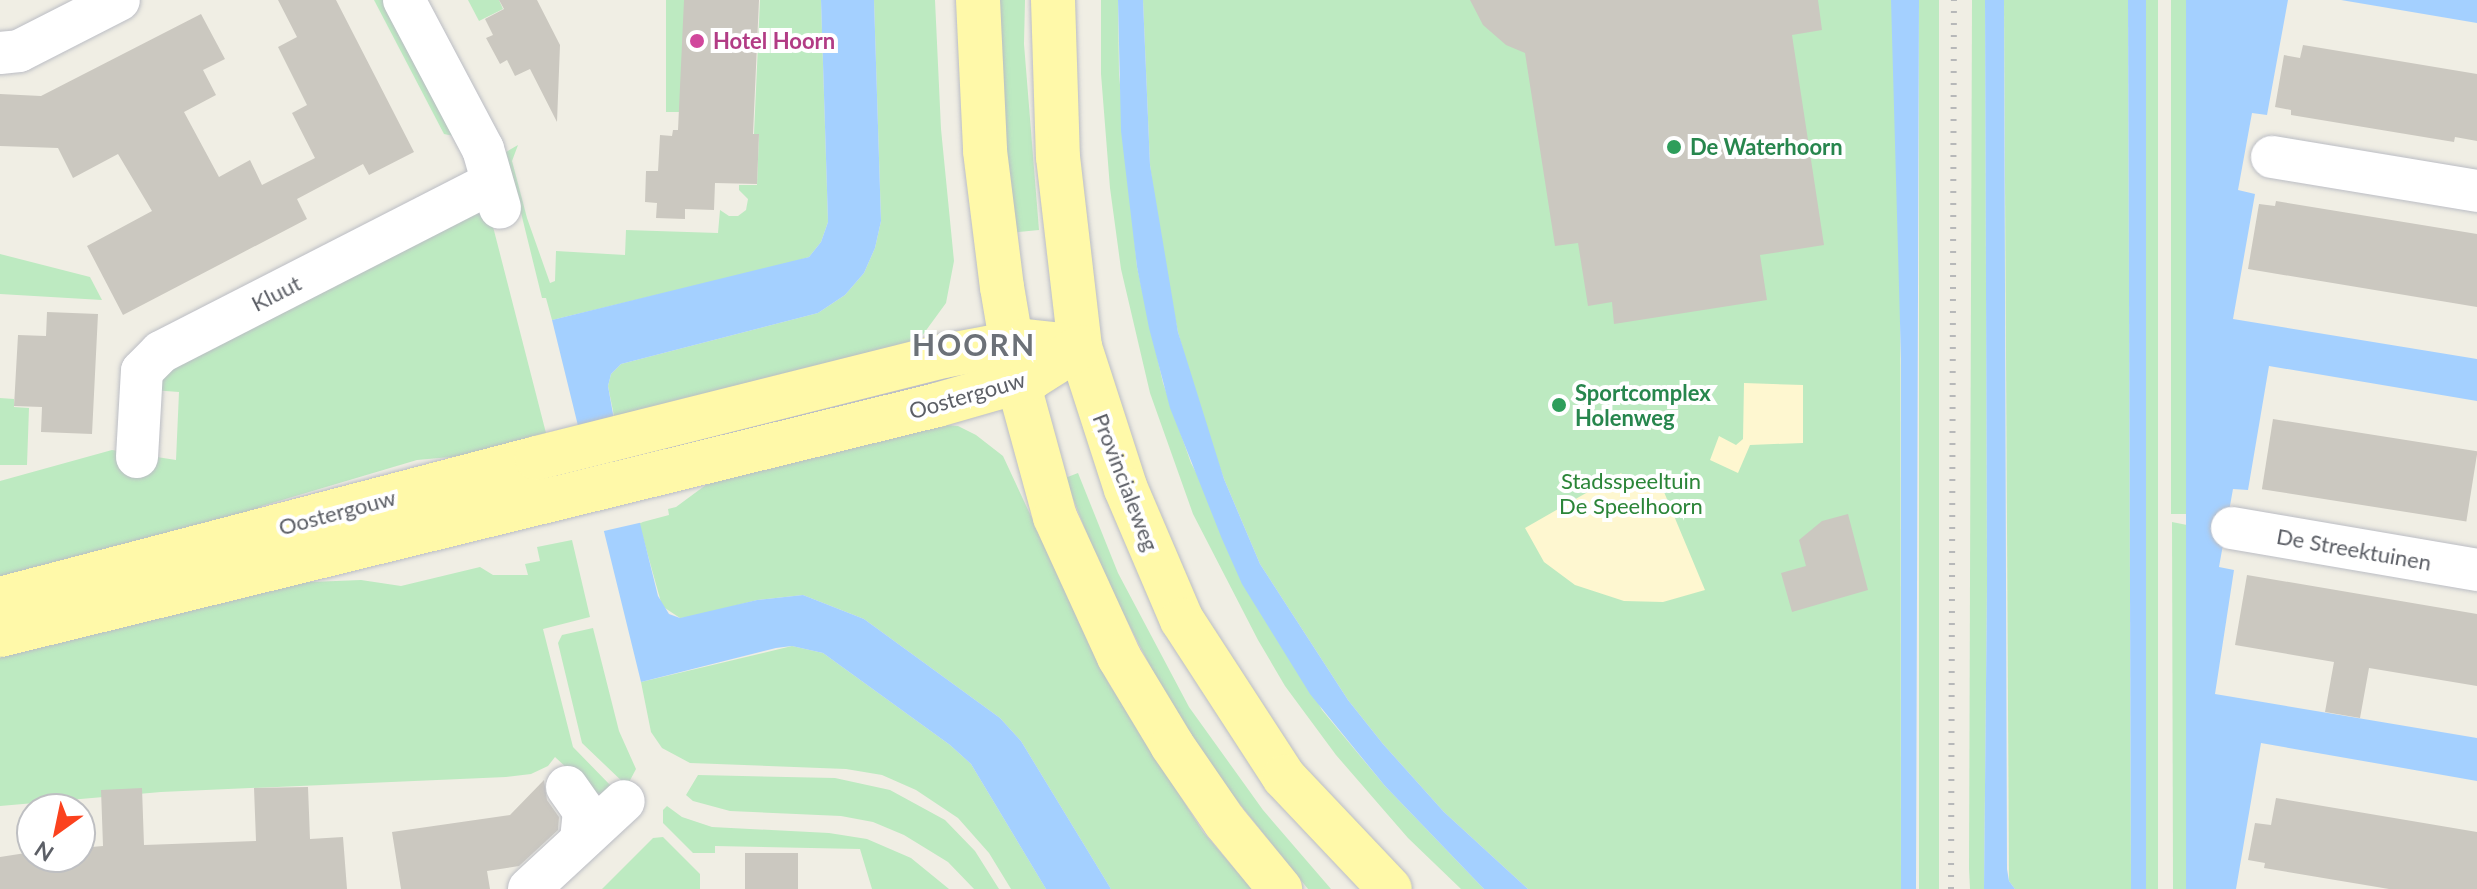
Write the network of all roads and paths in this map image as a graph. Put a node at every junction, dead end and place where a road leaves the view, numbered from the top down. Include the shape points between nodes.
1 (119, 0) edge
2 (404, 0) edge
3 (978, 0) edge
4 (1053, 0) edge
5 (0, 53) edge
6 (2272, 157) dead end
7 (2477, 191) edge
8 (1080, 347) junction
9 (1016, 362) junction
10 (137, 457) dead end
11 (2232, 528) dead end
12 (2477, 570) edge
13 (0, 599) edge
14 (0, 635) edge
15 (567, 787) dead end
16 (624, 801) dead end
17 (581, 839) junction
18 (529, 889) edge
19 (1280, 889) edge
20 (1390, 889) edge

1 - 5 street via 19,51
2 - 10 street, Kluut via 483,149 496,196 161,352 142,371
3 - 9 main road via 985,151
4 - 8 main road, Provincialeweg via 1058,157
6 - 7 street
8 - 9 main road, Oostergouw via 1031,378
8 - 20 main road, Provincialeweg via 1126,489 1182,620 1284,777
9 - 13 main road, Oostergouw via 944,356
9 - 14 main road, Oostergouw via 937,405
9 - 19 main road via 1055,517 1119,657 1225,822
11 - 12 street, De Streektuinen
15 - 17 street via 584,811
16 - 17 street
17 - 18 street

